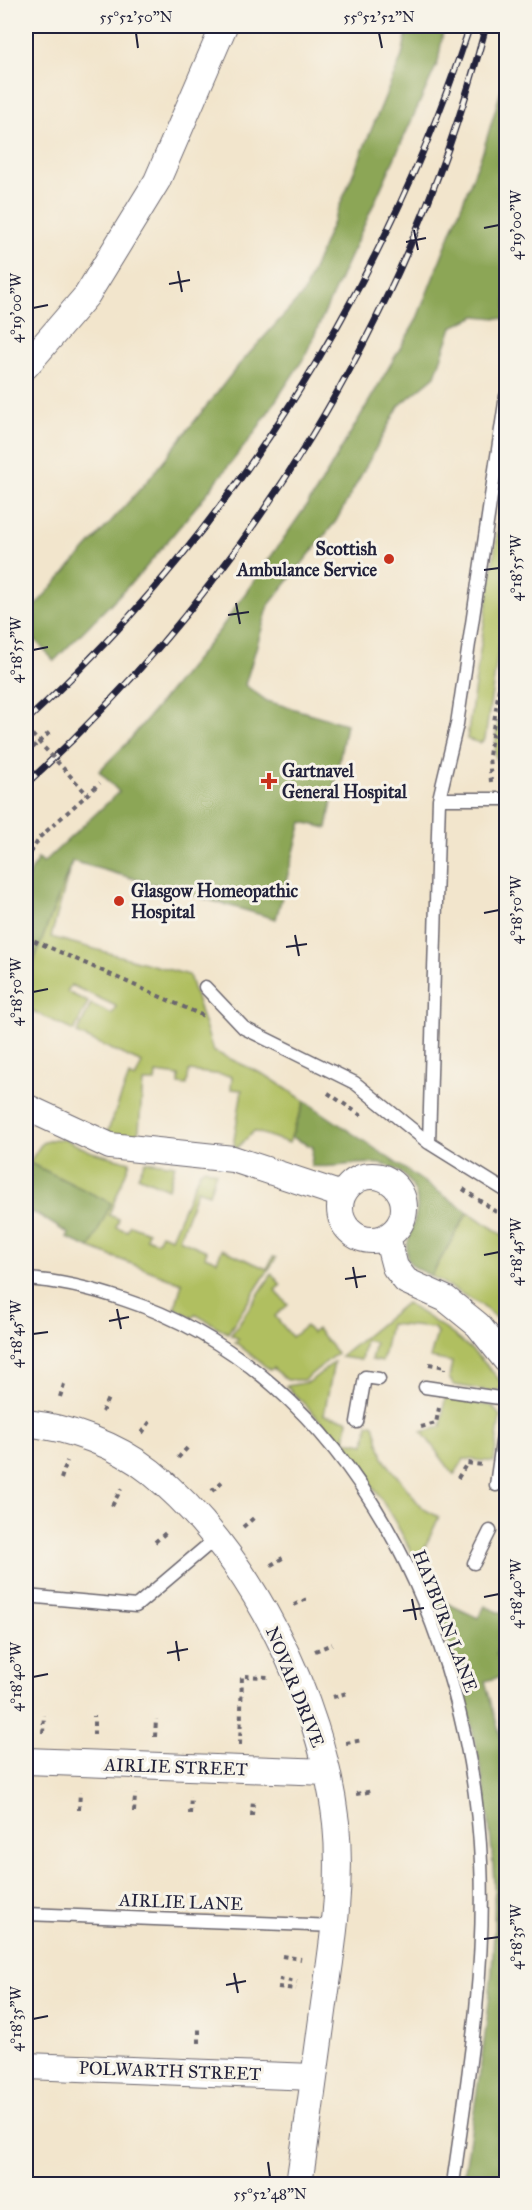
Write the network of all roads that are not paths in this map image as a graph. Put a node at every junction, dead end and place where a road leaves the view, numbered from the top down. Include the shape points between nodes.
1 (224, 26) edge
2 (26, 366) edge
3 (507, 396) edge
4 (439, 799) junction
5 (507, 799) edge
6 (205, 987) dead end
7 (26, 1107) edge
8 (429, 1143) junction
9 (507, 1191) edge
10 (342, 1195) junction
11 (387, 1237) junction
12 (26, 1279) edge
13 (507, 1360) edge
14 (379, 1379) dead end
15 (425, 1387) dead end
16 (507, 1400) edge
17 (507, 1414) edge
18 (357, 1422) dead end
19 (26, 1423) edge
20 (496, 1485) dead end
21 (489, 1530) dead end
22 (215, 1539) junction
23 (474, 1563) dead end
24 (26, 1596) edge
25 (26, 1761) edge
26 (327, 1772) junction
27 (26, 1914) edge
28 (335, 1926) junction
29 (26, 2066) edge
30 (314, 2077) junction
31 (299, 2184) edge
32 (453, 2184) edge

1 - 2 street via 157,181 87,294
3 - 4 lane via 457,724
4 - 5 lane
4 - 8 lane
6 - 8 lane via 244,1028 355,1083
7 - 10 street via 110,1146 233,1159
8 - 9 lane
10 - 11 street via 340,1211 345,1226 357,1236 372,1240
10 - 11 street via 362,1177 376,1176 394,1185 404,1202 404,1216
11 - 13 street via 395,1267 406,1281 446,1299 478,1325
12 - 32 lane, HAYBURN LANE via 90,1288 142,1305 192,1327 238,1356 303,1413 332,1445 359,1479 388,1528 455,1692 481,1859 483,1927
14 - 18 lane via 365,1377
15 - 16 lane
17 - 20 lane
19 - 22 street, NOVAR DRIVE via 78,1434 150,1471 188,1506
21 - 23 lane
22 - 24 lane via 136,1606
22 - 26 street, NOVAR DRIVE via 278,1637 312,1719
25 - 26 street, AIRLIE STREET
26 - 28 street, NOVAR DRIVE via 336,1824
27 - 28 lane, AIRLIE LANE
28 - 30 street, NOVAR DRIVE
29 - 30 street, POLWARTH STREET
30 - 31 street, NOVAR DRIVE

